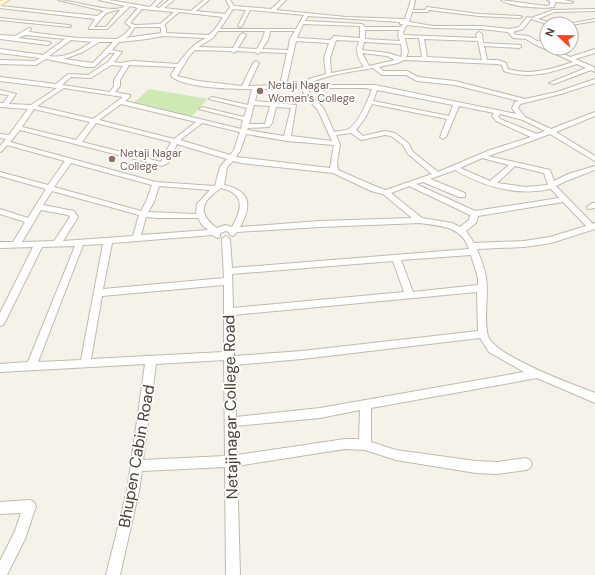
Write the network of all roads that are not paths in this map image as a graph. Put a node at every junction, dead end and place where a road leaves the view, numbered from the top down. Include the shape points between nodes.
1 (6, 0) edge
2 (60, 0) edge
3 (101, 0) edge
4 (160, 0) edge
5 (172, 0) edge
6 (207, 0) edge
7 (228, 0) edge
8 (284, 0) edge
9 (413, 0) edge
10 (503, 0) edge
11 (549, 0) edge
12 (553, 0) edge
13 (425, 2) dead end
14 (520, 2) edge
15 (571, 2) dead end
16 (0, 5) edge
17 (138, 5) edge
18 (246, 6) junction
19 (232, 7) junction
20 (151, 8) junction
21 (160, 9) junction
22 (313, 9) dead end
23 (106, 10) junction
24 (123, 10) junction
25 (427, 10) junction
26 (449, 10) junction
27 (595, 10) edge
28 (178, 11) junction
29 (272, 11) junction
30 (411, 11) junction
31 (193, 12) junction
32 (0, 13) edge
33 (296, 13) junction
34 (342, 13) dead end
35 (308, 14) junction
36 (479, 15) junction
37 (82, 16) junction
38 (164, 16) dead end
39 (172, 16) junction
40 (227, 16) junction
41 (520, 17) junction
42 (99, 18) junction
43 (531, 18) junction
44 (0, 19) edge
45 (290, 20) dead end
46 (539, 20) edge
47 (595, 20) edge
48 (75, 21) junction
49 (301, 22) junction
50 (378, 22) junction
51 (406, 22) junction
52 (579, 23) edge
53 (277, 24) dead end
54 (0, 25) edge
55 (161, 25) junction
56 (69, 26) junction
57 (134, 26) junction
58 (240, 26) junction
59 (431, 26) junction
60 (455, 27) junction
61 (477, 27) junction
62 (30, 28) junction
63 (218, 28) junction
64 (363, 28) junction
65 (402, 29) junction
66 (50, 30) junction
67 (268, 30) junction
68 (297, 30) junction
69 (61, 31) junction
70 (510, 31) junction
71 (25, 33) junction
72 (163, 34) junction
73 (43, 35) junction
74 (243, 35) dead end
75 (401, 36) junction
76 (0, 37) edge
77 (55, 37) junction
78 (211, 37) junction
79 (421, 37) junction
80 (14, 39) junction
81 (69, 39) junction
82 (293, 39) junction
83 (362, 39) junction
84 (100, 40) junction
85 (119, 40) junction
86 (34, 42) junction
87 (332, 42) junction
88 (480, 42) junction
89 (48, 43) junction
90 (403, 43) junction
91 (536, 43) junction
92 (539, 43) edge
93 (519, 46) dead end
94 (42, 47) dead end
95 (194, 48) junction
96 (0, 51) edge
97 (37, 51) dead end
98 (109, 51) junction
99 (234, 51) junction
100 (359, 51) junction
101 (595, 51) edge
102 (258, 52) junction
103 (291, 52) junction
104 (32, 55) junction
105 (46, 57) junction
106 (571, 58) junction
107 (58, 59) junction
108 (402, 59) junction
109 (425, 59) junction
110 (485, 62) junction
111 (578, 62) junction
112 (110, 63) junction
113 (256, 63) dead end
114 (1, 64) edge
115 (127, 64) junction
116 (180, 66) junction
117 (374, 66) junction
118 (367, 67) junction
119 (593, 69) edge
120 (329, 75) junction
121 (0, 79) edge
122 (595, 80) edge
123 (552, 83) dead end
124 (60, 86) junction
125 (305, 86) junction
126 (244, 87) junction
127 (281, 87) junction
128 (375, 87) junction
129 (255, 88) junction
130 (0, 92) edge
131 (112, 93) junction
132 (212, 99) dead end
133 (523, 100) junction
134 (120, 102) junction
135 (370, 102) junction
136 (274, 104) junction
137 (457, 104) junction
138 (2, 105) edge
139 (251, 105) junction
140 (32, 107) junction
141 (202, 109) dead end
142 (498, 112) junction
143 (595, 114) edge
144 (451, 118) junction
145 (522, 118) junction
146 (94, 121) junction
147 (200, 121) junction
148 (245, 126) junction
149 (18, 128) junction
150 (352, 130) junction
151 (550, 132) junction
152 (332, 134) junction
153 (0, 136) edge
154 (443, 137) dead end
155 (537, 137) junction
156 (287, 139) junction
157 (8, 140) junction
158 (175, 141) junction
159 (79, 143) junction
160 (336, 143) junction
161 (0, 150) edge
162 (481, 156) junction
163 (232, 157) junction
164 (595, 158) edge
165 (69, 160) junction
166 (514, 164) junction
167 (454, 167) junction
168 (595, 168) edge
169 (335, 171) junction
170 (0, 174) edge
171 (437, 174) junction
172 (422, 179) junction
173 (492, 183) junction
174 (156, 184) junction
175 (410, 184) junction
176 (552, 186) junction
177 (218, 187) junction
178 (50, 188) junction
179 (386, 192) junction
180 (462, 195) dead end
181 (564, 198) junction
182 (38, 207) junction
183 (0, 211) edge
184 (143, 214) junction
185 (474, 214) junction
186 (200, 216) junction
187 (420, 220) junction
188 (30, 221) junction
189 (593, 227) edge
190 (234, 230) junction
191 (461, 230) junction
192 (216, 232) junction
193 (136, 239) junction
194 (226, 239) junction
195 (108, 241) junction
196 (80, 242) junction
197 (57, 243) junction
198 (16, 244) junction
199 (39, 244) junction
200 (0, 245) edge
201 (473, 249) junction
202 (396, 258) junction
203 (228, 276) junction
204 (483, 288) junction
205 (99, 292) junction
206 (410, 295) junction
207 (229, 312) junction
208 (0, 322) edge
209 (483, 334) junction
210 (229, 359) junction
211 (151, 361) junction
212 (85, 364) junction
213 (31, 367) junction
214 (0, 368) edge
215 (537, 374) junction
216 (595, 398) edge
217 (366, 404) junction
218 (231, 422) junction
219 (365, 445) junction
220 (231, 461) junction
221 (526, 464) dead end
222 (137, 466) junction
223 (0, 508) edge
224 (0, 575) edge
225 (113, 575) edge
226 (233, 575) edge

1 - 16 street
2 - 23 street
3 - 17 street
4 - 20 street
5 - 21 street
6 - 31 street
7 - 19 street
8 - 29 street
9 - 30 street
10 - 14 street
11 - 12 street
12 - 14 street via 550,7
12 - 15 street
13 - 25 street
14 - 41 street
16 - 37 street
17 - 20 street
17 - 24 street
17 - 57 street via 127,23
18 - 19 street
18 - 29 street
18 - 58 street
19 - 40 street
20 - 21 street
21 - 28 street
22 - 35 street
23 - 24 street
23 - 42 street
24 - 42 street via 106,28 91,28
25 - 26 street
25 - 30 street
25 - 59 street
26 - 36 street
26 - 60 street via 450,19
27 - 43 street via 553,11
28 - 31 street
28 - 39 street
29 - 33 street
30 - 51 street
31 - 40 street
32 - 48 street
33 - 35 street
33 - 45 street
34 - 50 street via 377,16
35 - 49 street
35 - 50 street
36 - 41 street
36 - 61 street
37 - 42 street
37 - 48 street
38 - 39 street
39 - 55 street
40 - 63 street
41 - 43 street
43 - 46 street
43 - 70 street via 520,28
44 - 56 street
47 - 52 street
48 - 56 street
49 - 64 street via 361,25
49 - 68 street
50 - 51 street
51 - 59 street
51 - 65 street
53 - 58 street
54 - 62 street
55 - 57 street
55 - 72 street via 164,28
56 - 69 street
57 - 85 street
58 - 63 street
59 - 60 street
60 - 61 street
61 - 70 street
61 - 88 street
62 - 66 street
62 - 71 street
63 - 67 street
63 - 78 street
64 - 65 street
64 - 83 street
65 - 75 street
66 - 69 street
66 - 73 street
67 - 68 street
67 - 102 street
68 - 82 street
69 - 77 street
70 - 91 street via 515,37 527,37
71 - 73 street
71 - 80 street
72 - 78 street
72 - 85 street via 146,39
73 - 77 street
73 - 86 street
74 - 99 street
75 - 79 street
75 - 90 street
76 - 80 street
77 - 81 street
77 - 89 street
78 - 95 street
79 - 88 street
79 - 109 street
80 - 86 street
81 - 84 street
81 - 105 street
82 - 87 street
82 - 103 street
83 - 87 street via 334,38
83 - 90 street
83 - 100 street
84 - 85 street
84 - 107 street via 84,50
85 - 98 street
86 - 89 street
87 - 120 street via 326,61
88 - 93 street
88 - 110 street
89 - 94 street
90 - 108 street via 405,52
91 - 92 street
91 - 106 street
95 - 99 street
95 - 116 street
96 - 104 street
97 - 104 street
98 - 107 street via 91,66
98 - 112 street via 119,52
99 - 102 street
100 - 108 street via 388,54
100 - 118 street
101 - 106 street
102 - 103 street
103 - 127 street
104 - 105 street
105 - 107 street
105 - 114 street via 33,64
106 - 111 street
108 - 109 street
108 - 117 street
109 - 110 street
110 - 111 street via 502,63 506,70 530,73 550,72
111 - 119 street
112 - 115 street
112 - 124 street via 89,77 70,75
113 - 126 street
115 - 116 street
115 - 131 street
116 - 126 street via 174,75 182,80
117 - 118 street
117 - 133 street via 382,73 407,73 417,79 438,81
118 - 120 street
119 - 123 street
120 - 125 street via 311,80
121 - 124 street
122 - 133 street via 560,93
124 - 131 street
124 - 140 street
125 - 127 street
125 - 128 street
125 - 152 street via 307,95 321,108
126 - 129 street
127 - 129 street
128 - 135 street
128 - 137 street
129 - 139 street
130 - 138 street via 14,94
131 - 134 street via 128,96
132 - 139 street
133 - 145 street via 514,106
134 - 146 street
134 - 147 street
135 - 144 street
135 - 150 street
136 - 139 street
136 - 148 street via 266,126
136 - 156 street via 294,106
137 - 142 street
137 - 144 street
138 - 140 street
139 - 148 street
140 - 146 street
140 - 149 street
141 - 148 street
142 - 145 street
142 - 155 street via 495,116 498,120
143 - 151 street
144 - 154 street
145 - 151 street
146 - 158 street
146 - 159 street
147 - 148 street
147 - 158 street
148 - 156 street
148 - 163 street via 237,151
149 - 157 street
149 - 159 street
150 - 152 street
150 - 171 street via 361,138 384,133 393,134 406,144 410,153
151 - 155 street
151 - 164 street
152 - 160 street
153 - 157 street
155 - 162 street
156 - 160 street
157 - 161 street
157 - 165 street
158 - 159 street via 164,163 159,164
158 - 163 street
160 - 169 street via 333,167
162 - 166 street
162 - 167 street
163 - 169 street via 249,162
163 - 177 street via 224,167
165 - 174 street
165 - 178 street
166 - 173 street
166 - 176 street via 547,172
167 - 171 street
167 - 173 street
168 - 176 street via 563,179
169 - 179 street
170 - 178 street
171 - 172 street
172 - 175 street
172 - 180 street
173 - 176 street via 518,189
174 - 177 street
174 - 184 street
175 - 179 street
175 - 185 street
176 - 181 street
177 - 186 street via 201,202
177 - 190 street via 236,190 243,196 242,215
178 - 182 street
178 - 184 street
179 - 187 street
181 - 185 street
181 - 189 street
182 - 188 street
182 - 197 street via 71,213 74,217
183 - 188 street
184 - 186 street
184 - 193 street
185 - 191 street via 473,221
186 - 192 street
187 - 190 street
187 - 191 street via 448,224
188 - 198 street
189 - 201 street via 551,240
190 - 192 street via 225,228
190 - 194 street via 232,236
191 - 201 street
192 - 193 street
192 - 194 street via 217,237
193 - 195 street
194 - 203 street, Netajinagar College Road
195 - 196 street
195 - 205 street
196 - 197 street
196 - 213 street
197 - 199 street
198 - 199 street
198 - 200 street
199 - 208 street
201 - 202 street
201 - 204 street
202 - 203 street
202 - 206 street
203 - 205 street
203 - 207 street, Netajinagar College Road
204 - 206 street
204 - 209 street
205 - 212 street
206 - 207 street
207 - 210 street, Netajinagar College Road
209 - 210 street via 302,355
209 - 215 street via 493,349
210 - 211 street
210 - 218 street, Netajinagar College Road
211 - 212 street
211 - 222 street, Bhupen Cabin Road
212 - 213 street
213 - 214 street
215 - 216 street
215 - 217 street
217 - 218 street via 286,418
217 - 219 street
218 - 220 street, Netajinagar College Road
219 - 220 street via 344,444
219 - 221 street via 396,455 476,467 497,468
220 - 222 street
220 - 226 street, Netajinagar College Road
222 - 225 street, Bhupen Cabin Road
223 - 224 street via 30,506

